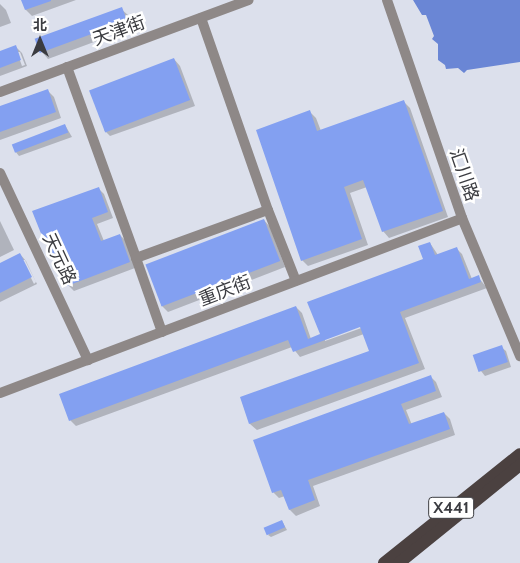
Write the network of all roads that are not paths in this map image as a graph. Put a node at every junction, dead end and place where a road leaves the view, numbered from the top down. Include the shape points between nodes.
1 (249, 0) edge
2 (387, 0) edge
3 (201, 18) junction
4 (67, 67) junction
5 (0, 92) edge
6 (0, 173) edge
7 (268, 210) junction
8 (462, 218) junction
9 (136, 258) junction
10 (296, 281) junction
11 (162, 332) junction
12 (520, 356) edge
13 (88, 360) junction
14 (0, 393) edge
15 (520, 454) edge
16 (520, 465) edge
17 (384, 563) edge
18 (399, 563) edge

1 - 3 street, 天津街
2 - 8 street, 汇川路
3 - 4 street, 天津街
3 - 7 street
4 - 5 street, 天津街
4 - 9 street
6 - 13 street, 天元路
7 - 9 street
7 - 10 street
8 - 10 street, 重庆街
8 - 12 street, 汇川路
9 - 11 street
10 - 11 street, 重庆街
11 - 13 street, 重庆街
13 - 14 street, 重庆街
15 - 17 main road, X441
16 - 18 main road, X441

